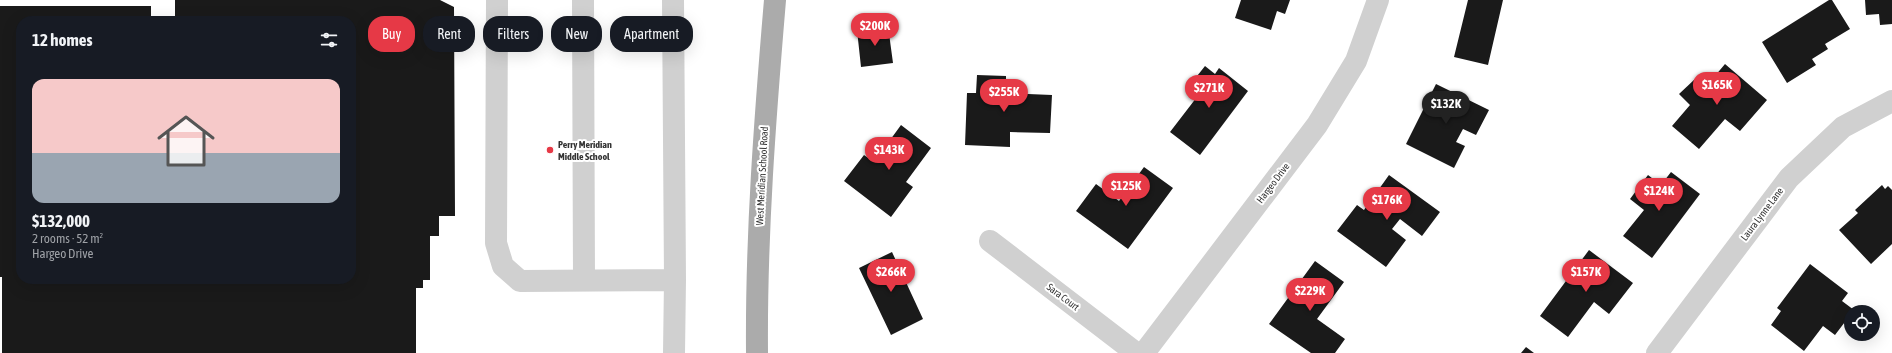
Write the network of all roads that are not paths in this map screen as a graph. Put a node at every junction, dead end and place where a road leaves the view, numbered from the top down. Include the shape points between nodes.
1 (497, 0) edge
2 (583, 0) edge
3 (673, 0) edge
4 (775, 0) edge
5 (1378, 0) edge
6 (1892, 101) edge
7 (990, 241) dead end
8 (584, 280) junction
9 (675, 280) junction
10 (674, 353) edge
11 (757, 353) edge
12 (1136, 353) edge
13 (1144, 353) edge
14 (1658, 353) edge

1 - 8 street via 496,243 503,266 520,281
2 - 8 street
3 - 9 street
4 - 11 main road, West Meridian School Road via 758,239
5 - 13 street, Hargeo Drive via 1356,61 1317,125
6 - 14 street, Laura Lynne Lane via 1843,127 1789,178
7 - 12 street, Sara Court
8 - 9 street
9 - 10 street

